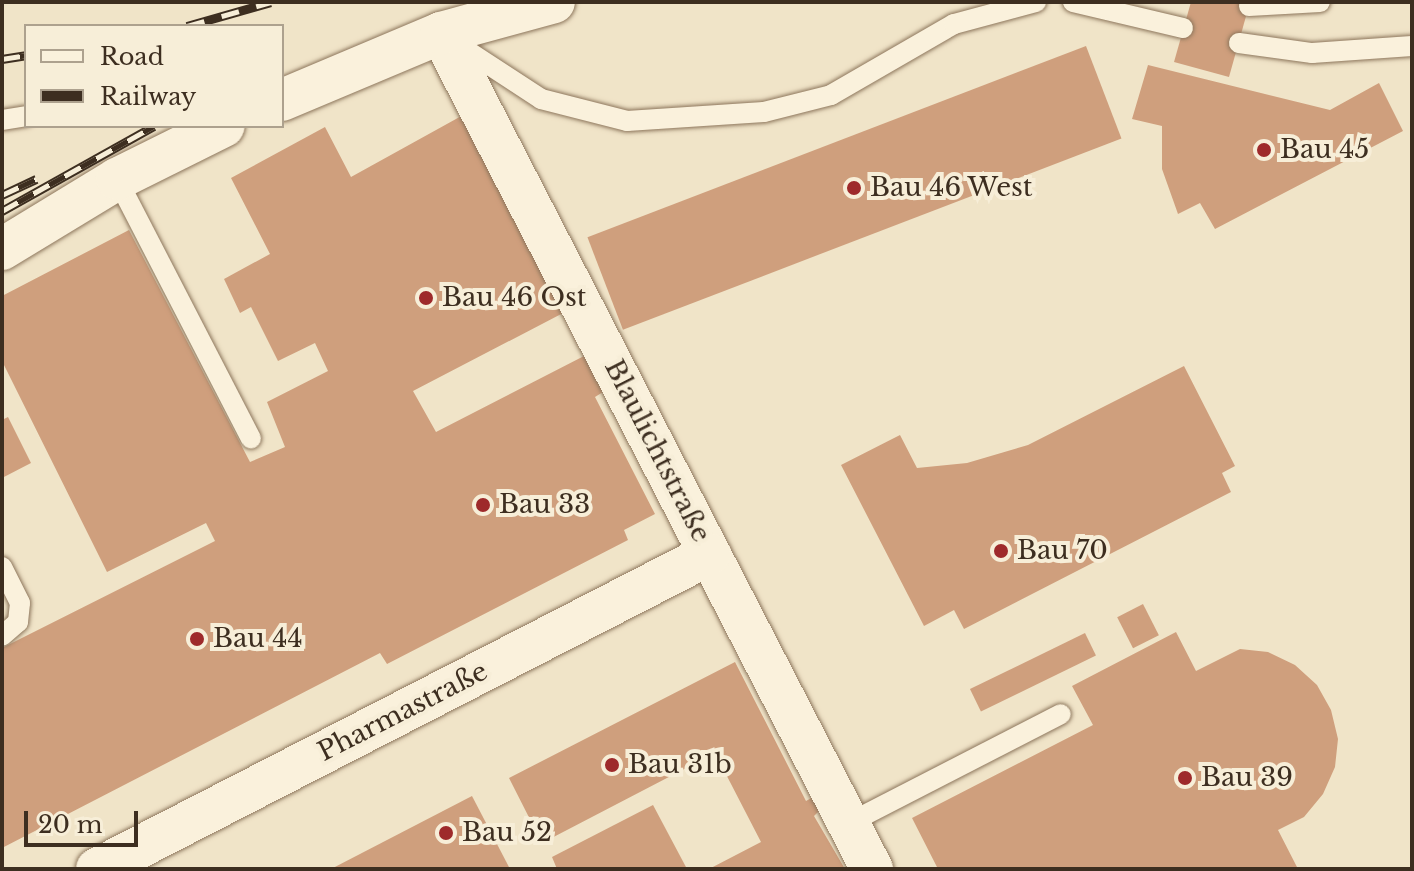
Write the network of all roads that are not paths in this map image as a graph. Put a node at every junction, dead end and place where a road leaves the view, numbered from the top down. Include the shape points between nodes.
1 (554, 2) edge
2 (1036, 2) edge
3 (1073, 2) edge
4 (1320, 2) edge
5 (1249, 6) dead end
6 (1183, 28) dead end
7 (441, 33) junction
8 (1239, 43) dead end
9 (1412, 46) edge
10 (284, 99) edge
11 (24, 116) edge
12 (2, 120) edge
13 (220, 128) edge
14 (117, 179) junction
15 (2, 249) edge
16 (251, 439) dead end
17 (710, 554) junction
18 (2, 567) edge
19 (2, 636) edge
20 (1061, 714) dead end
21 (849, 823) junction
22 (97, 869) edge
23 (872, 869) edge

1 - 7 street
2 - 7 lane via 954,24 831,95 764,112 627,121 541,99
3 - 6 lane
4 - 5 lane
7 - 10 street
7 - 17 street, Blaulichtstraße
8 - 9 lane via 1312,53
11 - 12 lane
13 - 14 street
14 - 15 street
14 - 16 lane
17 - 21 street, Blaulichtstraße
17 - 22 street, Pharmastraße
18 - 19 lane via 20,603 18,622
20 - 21 lane
21 - 23 street, Blaulichtstraße

